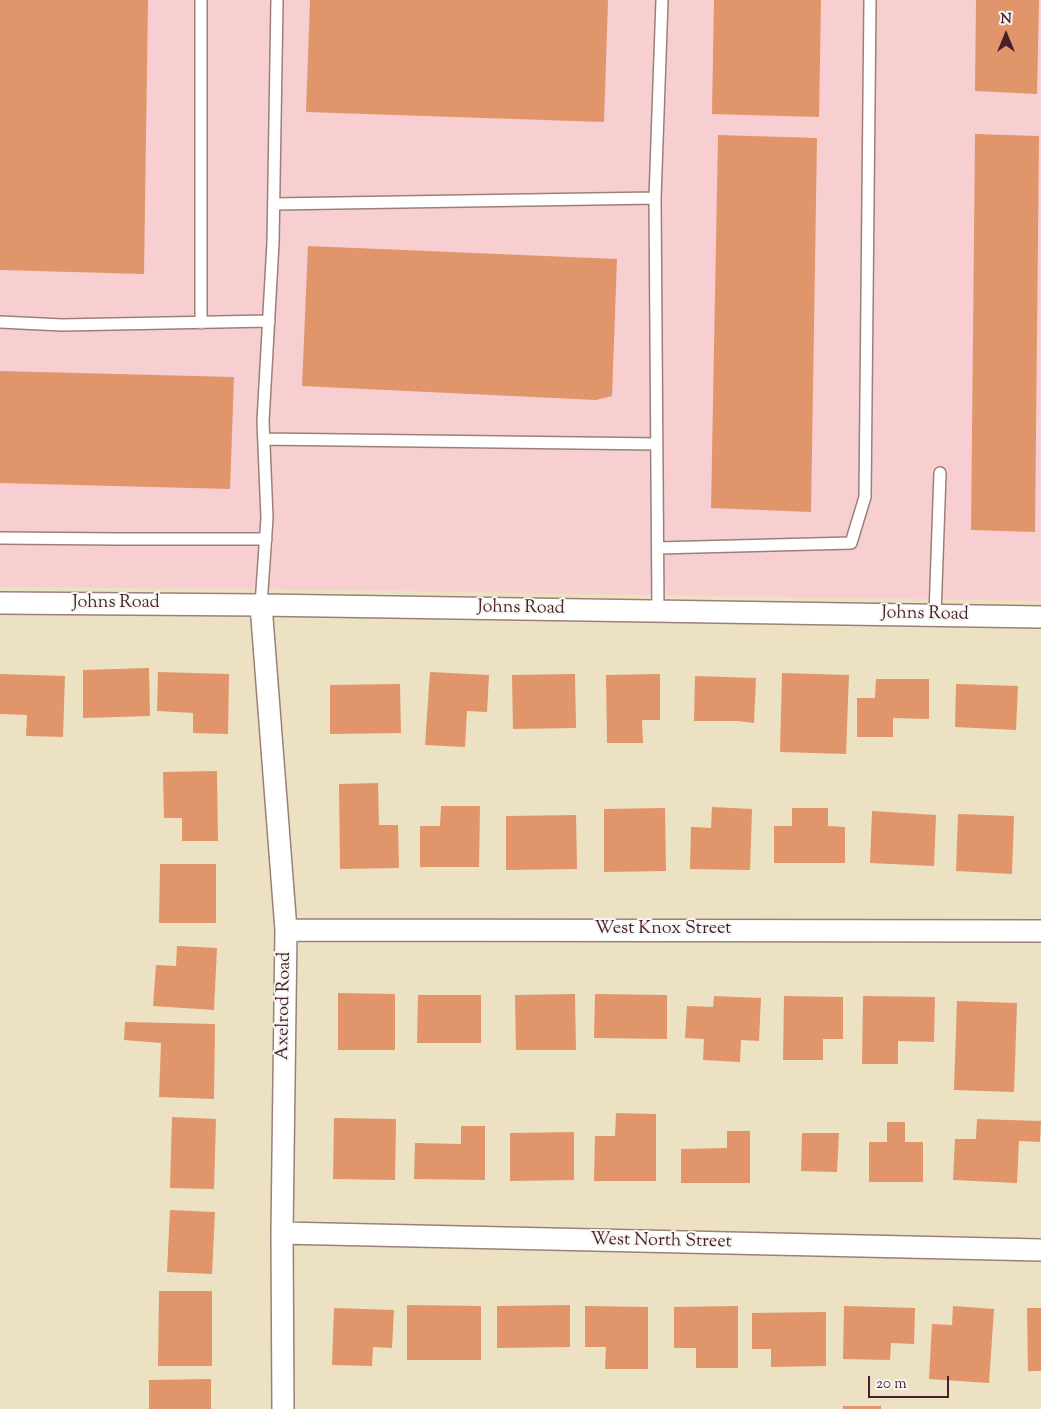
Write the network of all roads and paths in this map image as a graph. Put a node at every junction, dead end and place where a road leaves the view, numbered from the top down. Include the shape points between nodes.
1 (201, 0) edge
2 (278, 0) edge
3 (662, 0) edge
4 (870, 0) edge
5 (655, 198) junction
6 (274, 204) junction
7 (0, 322) edge
8 (269, 322) junction
9 (201, 323) junction
10 (264, 439) junction
11 (657, 444) junction
12 (940, 473) dead end
13 (0, 538) edge
14 (266, 539) junction
15 (658, 548) junction
16 (0, 603) edge
17 (261, 605) junction
18 (658, 611) junction
19 (935, 615) junction
20 (1041, 617) edge
21 (286, 930) junction
22 (1041, 931) edge
23 (282, 1234) junction
24 (1041, 1250) edge
25 (283, 1409) edge

1 - 9 lane
2 - 6 lane
3 - 5 lane
4 - 15 lane via 865,497 851,543
5 - 6 lane
5 - 11 lane
6 - 8 lane
7 - 9 lane via 62,325
8 - 9 lane
8 - 10 lane
10 - 11 lane
10 - 14 lane
11 - 15 lane
12 - 19 lane
13 - 14 lane
14 - 17 lane
15 - 18 lane
16 - 17 street, Johns Road
17 - 18 street, Johns Road
17 - 21 street, Axelrod Road
18 - 19 street, Johns Road
19 - 20 street, Johns Road
21 - 22 street, West Knox Street
21 - 23 street, Axelrod Road
23 - 24 street, West North Street
23 - 25 street, Axelrod Road

